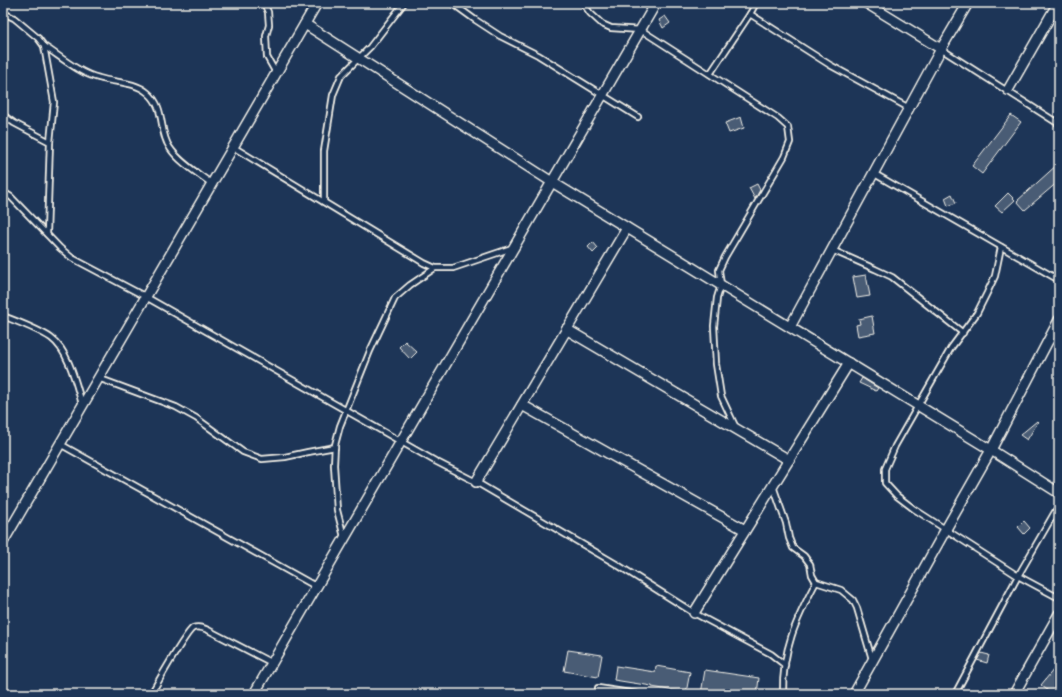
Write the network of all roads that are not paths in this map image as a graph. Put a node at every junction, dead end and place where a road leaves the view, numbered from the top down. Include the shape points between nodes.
1 (264, 3) edge
2 (317, 3) edge
3 (404, 3) edge
4 (452, 3) edge
5 (583, 3) edge
6 (656, 3) edge
7 (756, 3) edge
8 (866, 3) edge
9 (968, 3) edge
10 (1058, 3) edge
11 (3, 13) edge
12 (750, 14) junction
13 (305, 24) junction
14 (640, 30) junction
15 (44, 46) junction
16 (941, 49) junction
17 (358, 58) junction
18 (276, 73) junction
19 (710, 74) junction
20 (1008, 90) junction
21 (603, 95) junction
22 (909, 108) junction
23 (3, 116) edge
24 (638, 117) dead end
25 (1059, 124) edge
26 (50, 142) junction
27 (233, 147) junction
28 (873, 173) junction
29 (552, 182) junction
30 (212, 184) junction
31 (3, 192) edge
32 (324, 202) junction
33 (627, 228) junction
34 (48, 234) junction
35 (514, 247) junction
36 (1001, 247) junction
37 (832, 250) junction
38 (435, 268) junction
39 (1059, 280) edge
40 (721, 285) junction
41 (146, 297) junction
42 (3, 316) edge
43 (1059, 320) edge
44 (790, 327) junction
45 (566, 330) junction
46 (963, 333) junction
47 (849, 363) junction
48 (98, 378) junction
49 (522, 405) junction
50 (918, 405) junction
51 (82, 406) junction
52 (346, 411) junction
53 (738, 431) junction
54 (401, 442) junction
55 (60, 444) junction
56 (335, 447) junction
57 (991, 450) junction
58 (789, 460) junction
59 (476, 482) junction
60 (773, 486) junction
61 (1059, 493) edge
62 (1059, 505) edge
63 (946, 528) junction
64 (745, 530) junction
65 (345, 539) junction
66 (3, 542) edge
67 (1018, 576) junction
68 (816, 582) junction
69 (317, 587) junction
70 (1059, 598) edge
71 (694, 613) junction
72 (1059, 614) edge
73 (872, 661) junction
74 (273, 663) junction
75 (785, 665) junction
76 (151, 694) edge
77 (254, 694) edge
78 (598, 694) edge
79 (637, 694) edge
80 (783, 694) edge
81 (854, 694) edge
82 (955, 694) edge
83 (1014, 694) edge

1 - 18 lane via 269,25 266,36 267,57
2 - 13 street
3 - 17 lane via 370,47
4 - 21 lane via 500,36 538,55
5 - 14 lane via 602,24 611,28
6 - 14 street
7 - 12 lane
8 - 16 street
9 - 16 street
10 - 20 street
11 - 15 lane via 14,18
12 - 19 lane
12 - 22 lane via 830,65
13 - 17 street
13 - 18 street
14 - 19 lane
14 - 21 street
15 - 26 lane via 54,102
15 - 30 lane via 82,71 99,78 136,85 149,93 160,108 164,135 170,148
16 - 20 lane
16 - 22 street
17 - 29 street
17 - 32 lane via 341,76 333,95 324,151
18 - 27 street
19 - 40 lane via 778,118 788,128 790,142 784,157 725,257 719,270
20 - 25 lane
21 - 24 lane
21 - 29 street
22 - 28 street
23 - 26 lane
26 - 34 lane
27 - 30 street
27 - 32 lane
28 - 36 lane
28 - 37 street
29 - 33 street
29 - 35 street
30 - 41 street
31 - 34 lane
32 - 38 lane
33 - 40 street
33 - 45 street
34 - 41 lane via 72,258
35 - 38 lane via 453,268
35 - 54 street
36 - 39 lane
36 - 46 lane via 995,276 977,313
37 - 44 street
37 - 46 lane via 892,277
38 - 52 lane via 395,298
40 - 44 street
40 - 53 lane via 714,326 716,364 721,396
41 - 48 street
41 - 52 lane
42 - 51 lane via 51,338 64,354 73,372
43 - 57 street
44 - 47 street
45 - 49 street
45 - 53 street
46 - 50 lane via 951,348
47 - 50 street
47 - 58 street
48 - 51 street
48 - 56 lane via 176,407 196,418 243,452 262,459
49 - 59 street
49 - 64 street
50 - 57 street
50 - 63 lane via 885,469 885,483 914,509
51 - 55 street
52 - 54 lane
52 - 56 lane
53 - 58 street
54 - 59 lane
54 - 65 street
55 - 66 street
55 - 69 lane
56 - 65 lane via 337,510
57 - 61 street
57 - 63 street
58 - 60 street
59 - 71 lane
60 - 64 street
60 - 68 lane via 793,548 810,564
62 - 67 lane
63 - 67 lane
63 - 73 street
64 - 71 street
65 - 69 street
67 - 70 lane
67 - 82 lane
68 - 73 lane via 841,590 853,600 858,608
68 - 75 lane via 795,624 787,648
69 - 74 street
71 - 75 lane via 771,654
72 - 83 street
73 - 81 street
74 - 76 lane via 208,630 201,627 193,628
74 - 77 street
75 - 80 lane
78 - 79 lane via 598,688

